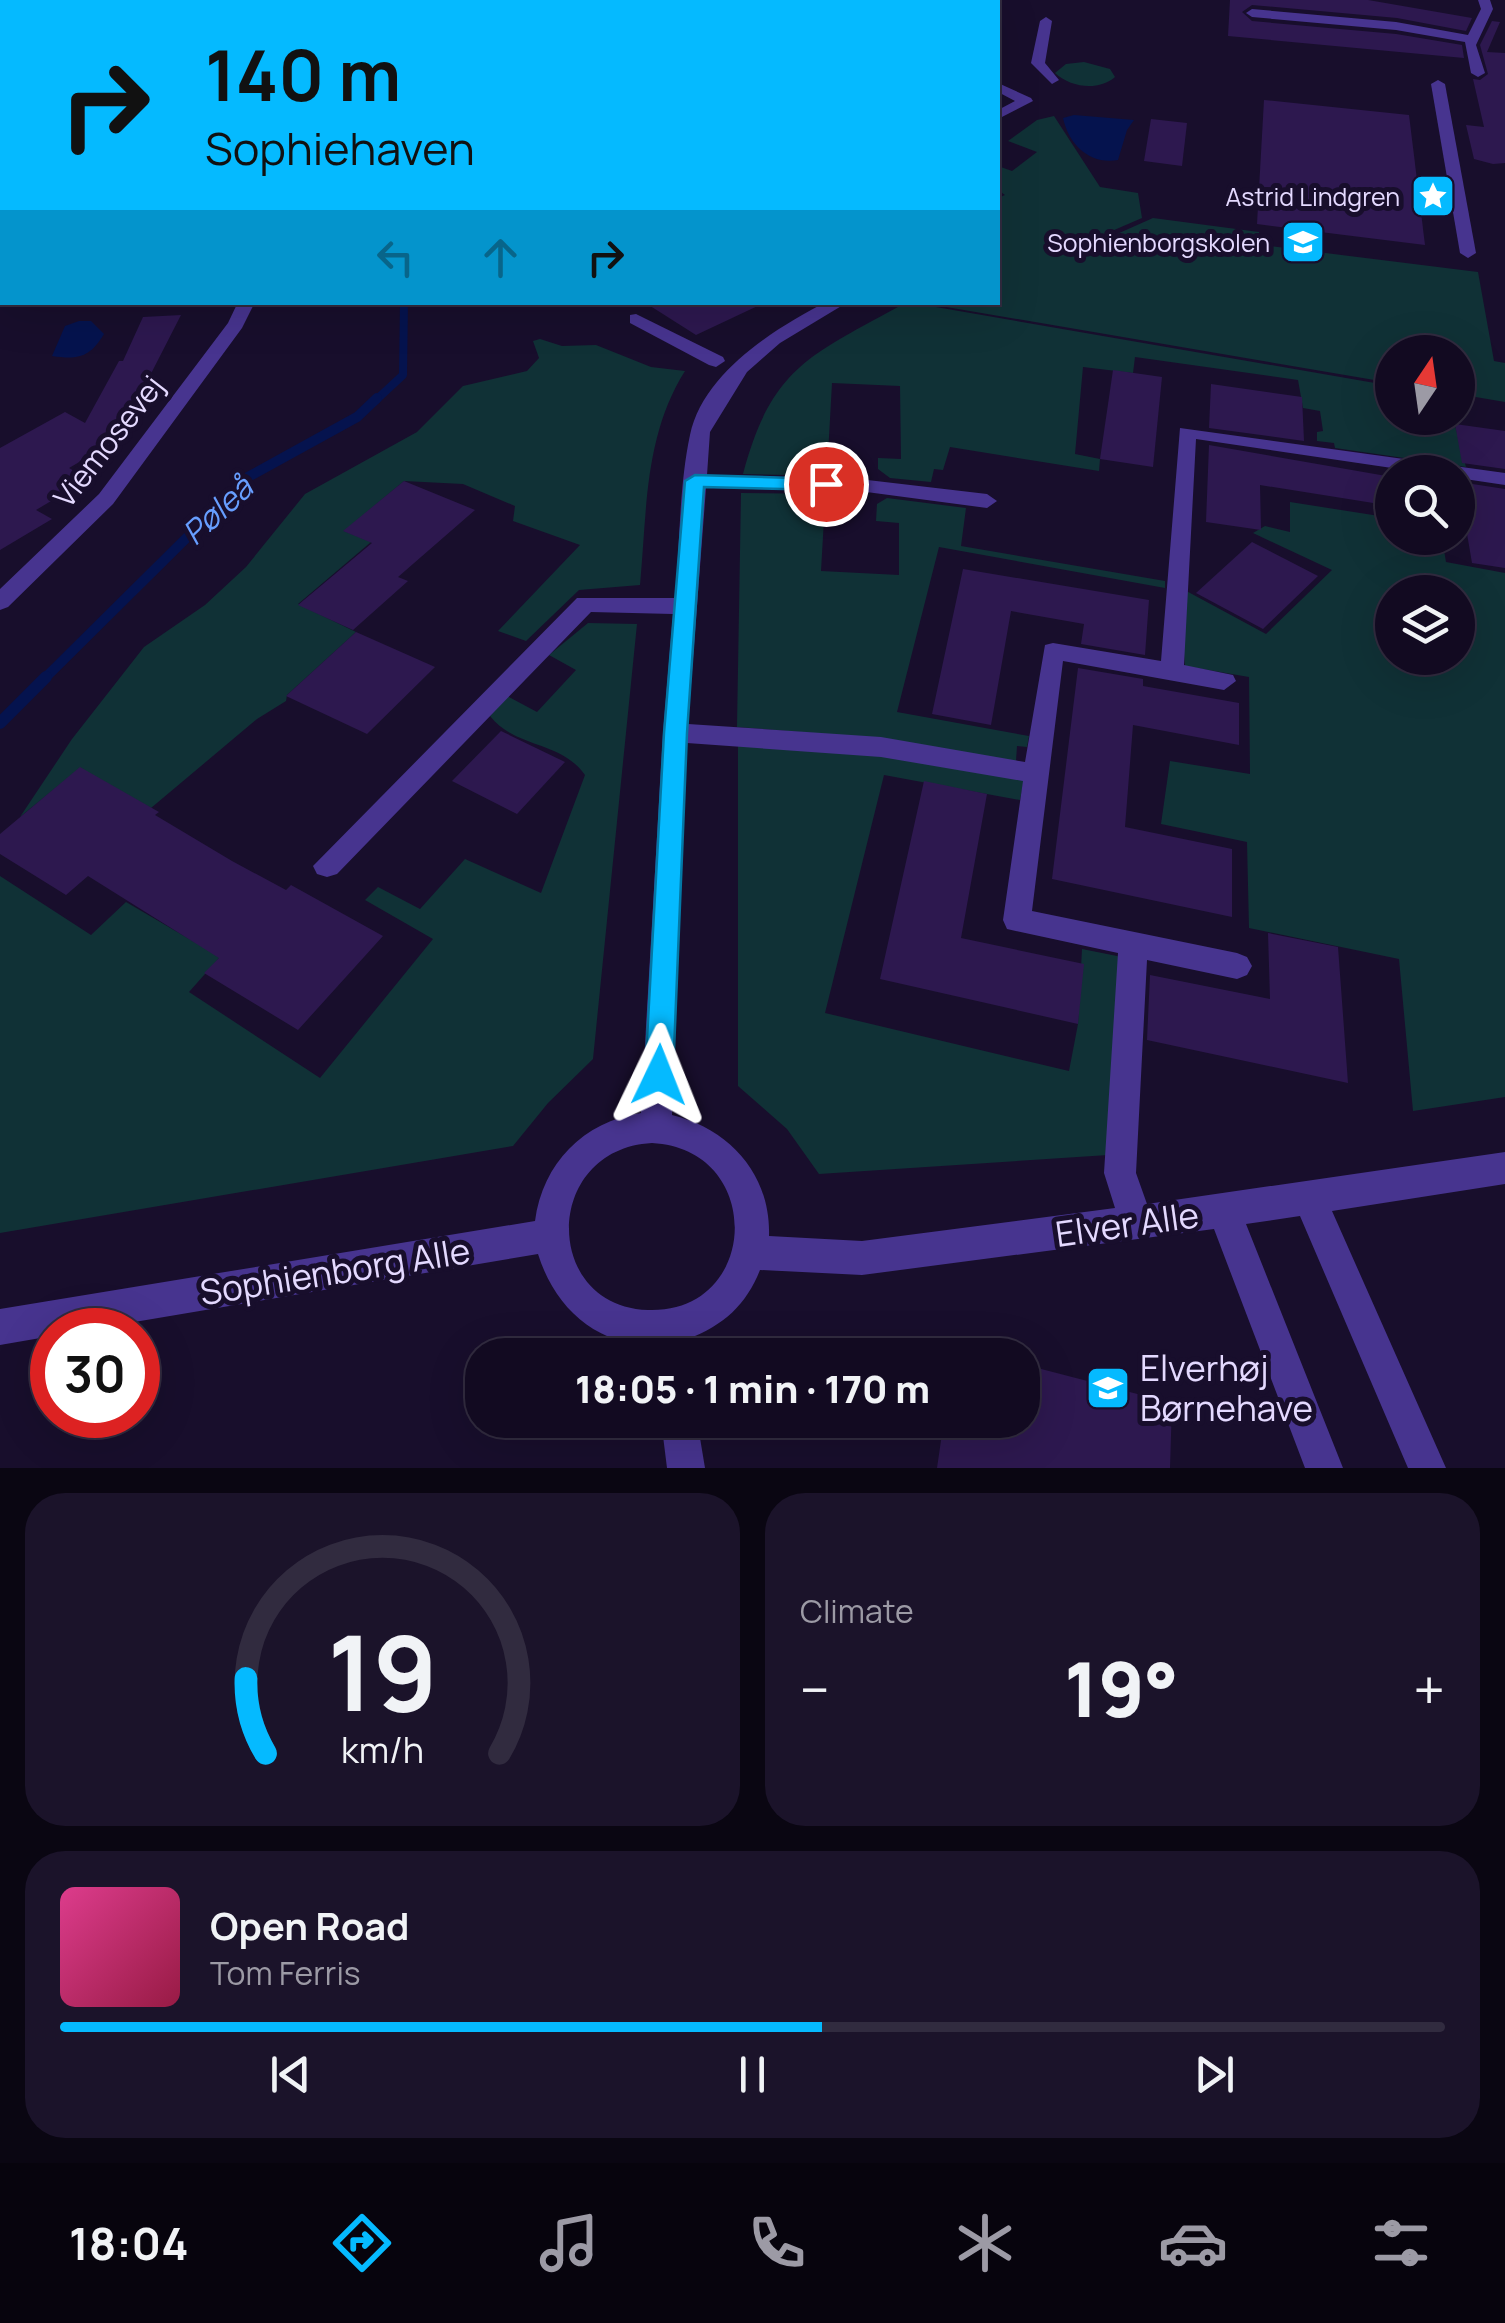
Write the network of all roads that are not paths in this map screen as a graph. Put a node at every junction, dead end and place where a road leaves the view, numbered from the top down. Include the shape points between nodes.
1 (1486, 4) edge
2 (1505, 11) edge
3 (1252, 13) dead end
4 (1046, 21) dead end
5 (1473, 40) junction
6 (1478, 73) dead end
7 (1052, 80) dead end
8 (1438, 84) dead end
9 (1000, 88) edge
10 (1000, 117) edge
11 (1000, 119) edge
12 (1017, 126) dead end
13 (1468, 253) dead end
14 (246, 305) edge
15 (835, 305) edge
16 (636, 319) dead end
17 (716, 361) dead end
18 (1505, 479) edge
19 (695, 481) junction
20 (987, 500) dead end
21 (0, 602) edge
22 (685, 606) junction
23 (1172, 672) junction
24 (1224, 680) dead end
25 (675, 733) junction
26 (1036, 774) junction
27 (327, 866) dead end
28 (1133, 944) junction
29 (1237, 966) dead end
30 (656, 1127) junction
31 (1505, 1168) edge
32 (1309, 1198) junction
33 (1224, 1211) junction
34 (1137, 1223) junction
35 (552, 1236) junction
36 (748, 1252) junction
37 (0, 1327) edge
38 (662, 1338) edge
39 (673, 1338) edge
40 (682, 1438) edge
41 (686, 1468) edge
42 (1324, 1468) edge
43 (1427, 1468) edge

1 - 2 street
1 - 5 street
3 - 5 street
4 - 7 street via 1038,63
5 - 6 street
8 - 13 street
9 - 10 street via 1026,101
11 - 12 street
14 - 21 street, Viemosevej via 106,500
15 - 19 street via 765,344 716,396 700,432
16 - 17 street
18 - 23 street via 1187,432
19 - 20 street via 859,485
19 - 22 street
22 - 25 street
22 - 27 street via 585,604
23 - 24 street
23 - 26 street via 1053,651
25 - 26 street via 882,747
25 - 30 street
26 - 28 street via 1017,920
28 - 29 street
28 - 34 street via 1120,1173
30 - 35 street via 619,1134 582,1158 556,1205
30 - 36 street via 704,1138 730,1159 751,1205
31 - 32 street, Elver Alle
32 - 33 street, Elver Alle
32 - 43 street
33 - 34 street, Elver Alle
33 - 42 street
34 - 36 street, Elver Alle via 862,1258
35 - 37 street, Sophienborg Alle
35 - 38 street via 558,1268 575,1297 601,1318
36 - 39 street via 727,1292
40 - 41 street

